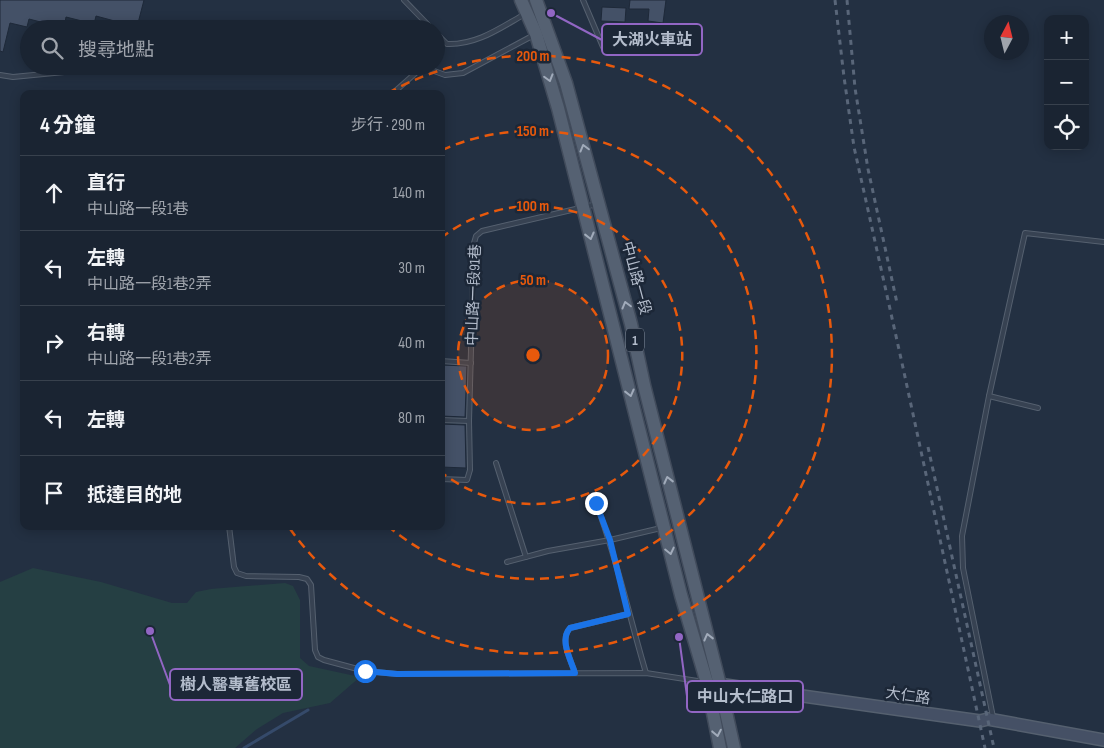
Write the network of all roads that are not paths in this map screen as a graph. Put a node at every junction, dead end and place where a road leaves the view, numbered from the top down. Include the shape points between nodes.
1 (404, 0) edge
2 (521, 0) edge
3 (536, 0) edge
4 (584, 0) edge
5 (527, 13) junction
6 (423, 20) edge
7 (536, 34) junction
8 (445, 42) edge
9 (603, 47) dead end
10 (0, 74) edge
11 (34, 75) edge
12 (413, 75) edge
13 (445, 75) edge
14 (396, 90) edge
15 (599, 204) junction
16 (582, 208) junction
17 (1104, 242) edge
18 (445, 361) edge
19 (471, 362) junction
20 (988, 396) junction
21 (1038, 408) dead end
22 (445, 420) edge
23 (469, 420) junction
24 (496, 463) dead end
25 (445, 479) edge
26 (596, 503) dead end
27 (664, 527) junction
28 (229, 530) edge
29 (610, 540) junction
30 (526, 557) junction
31 (507, 562) dead end
32 (628, 614) junction
33 (575, 673) junction
34 (646, 673) junction
35 (707, 683) junction
36 (720, 684) junction
37 (994, 720) junction
38 (1104, 740) edge
39 (720, 748) edge
40 (734, 748) edge

1 - 6 lane
2 - 5 main road, 1
15 -> 3 main road, 中山路一段 / 1 via 566,83
4 - 9 lane
5 - 7 main road, 1
5 - 8 lane via 480,39 462,44
7 - 13 lane via 463,72
7 -> 16 main road, 1
10 - 11 lane via 13,77
12 - 14 lane
15 - 16 lane, 中山路一段91巷
36 -> 15 main road, 中山路一段 / 1
16 - 19 lane, 中山路一段91巷 via 482,231 476,236
16 -> 27 main road, 1
17 - 20 lane via 1025,233
18 - 19 lane
19 - 23 lane, 中山路一段91巷
20 - 21 lane
20 - 37 lane via 962,536 964,568
22 - 23 lane
23 - 25 lane, 中山路一段91巷 via 470,470 467,480
24 - 30 lane
26 - 29 lane
27 - 29 lane
27 -> 35 main road, 1
28 - 33 lane via 237,573 307,579 311,585 315,650 324,660 365,671 397,674
29 - 30 lane
29 - 32 lane
30 - 31 lane
32 - 33 lane via 570,628 566,632 564,639
32 - 34 lane
33 - 34 lane
34 - 35 lane
35 - 36 street, 大仁路
35 -> 39 main road, 1
36 - 37 street, 大仁路 via 980,721
36 - 40 main road, 1
37 - 38 street, 大仁路

